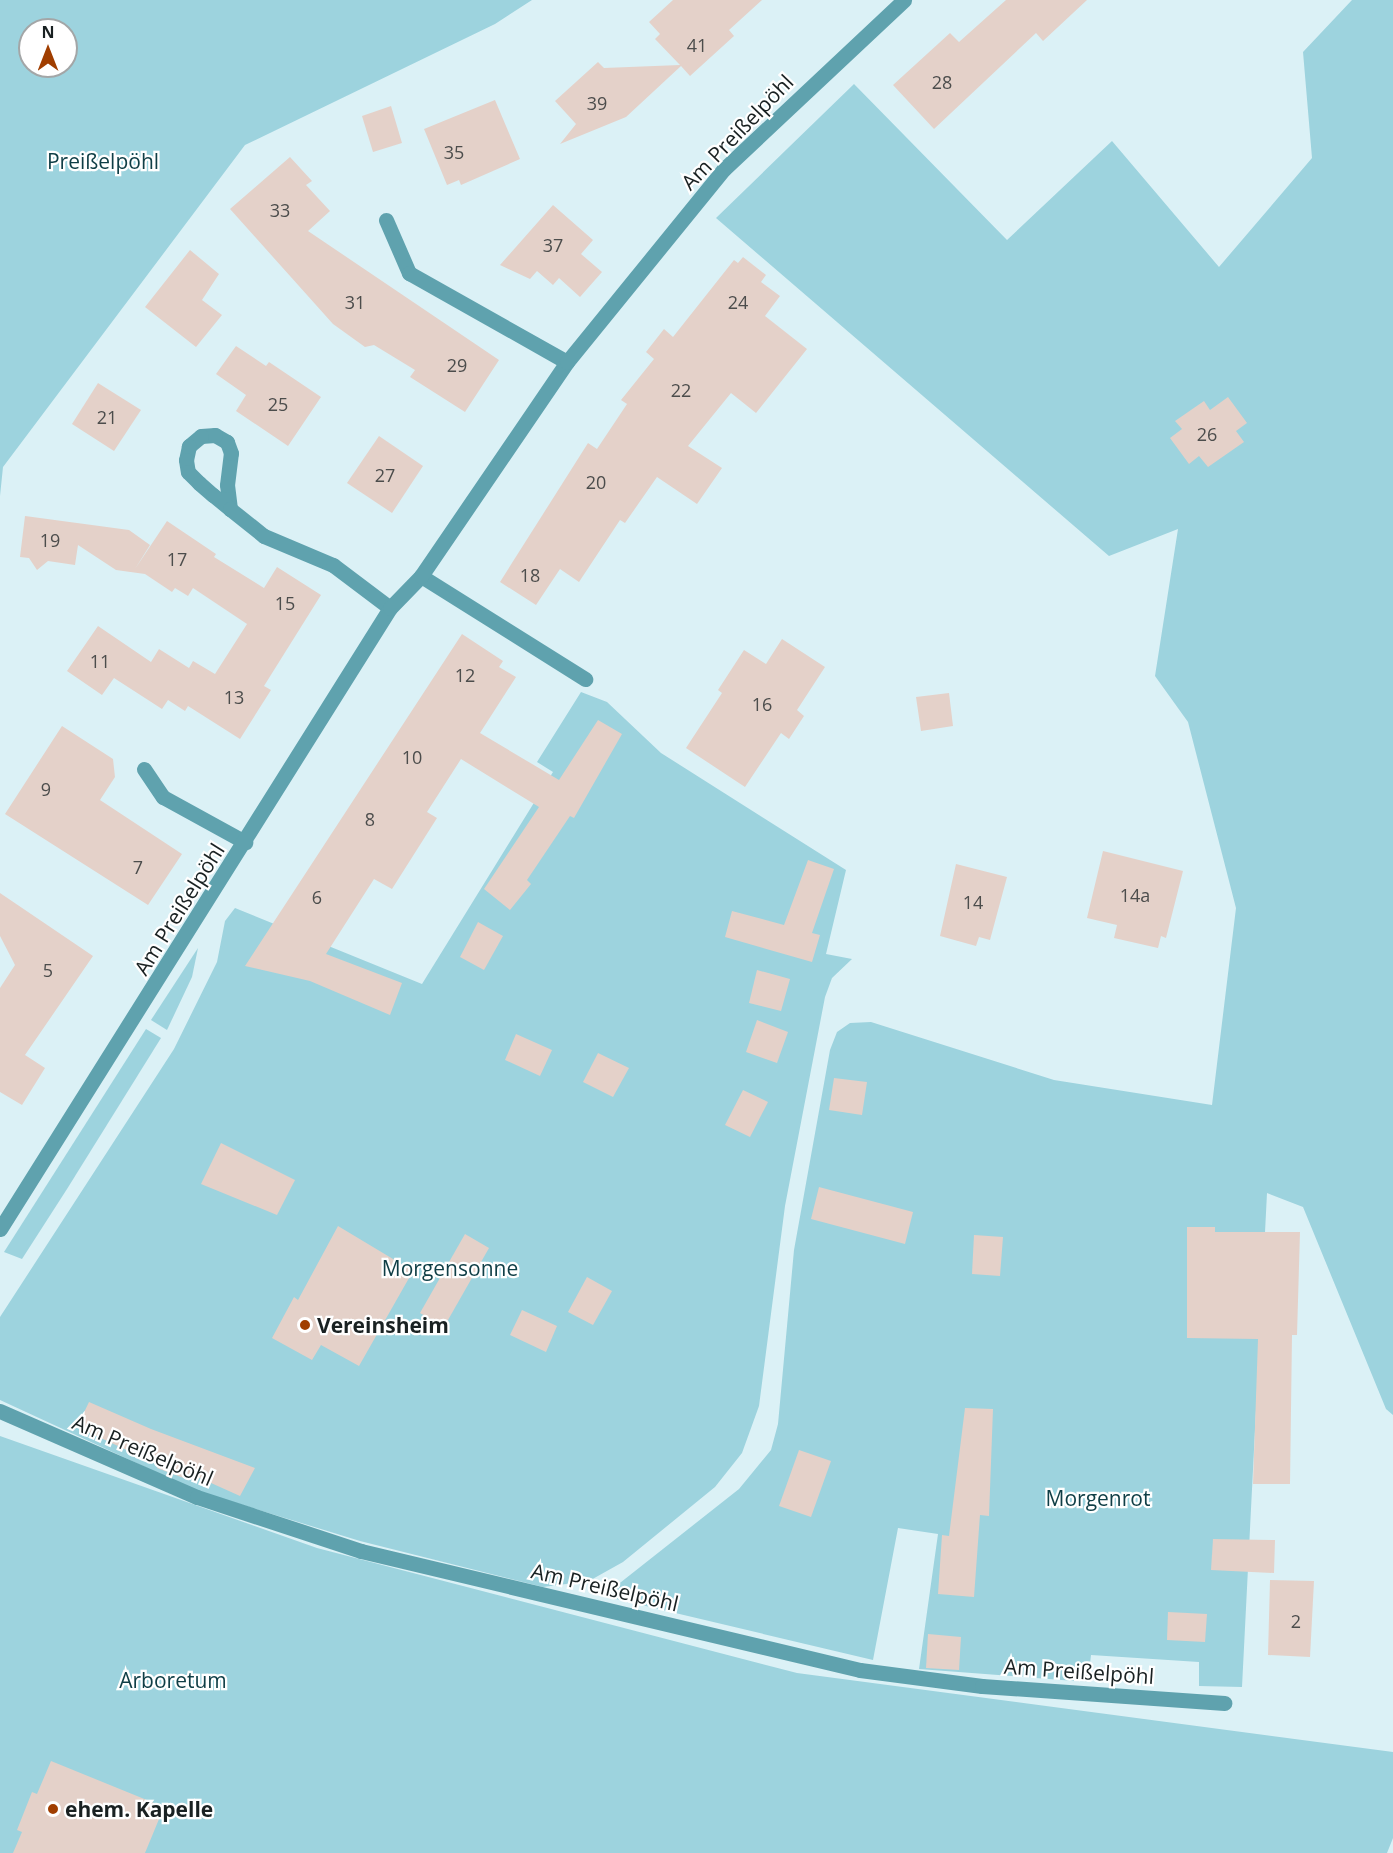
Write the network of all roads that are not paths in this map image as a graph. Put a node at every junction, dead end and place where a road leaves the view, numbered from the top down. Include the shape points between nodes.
1 (904, 0) edge
2 (386, 220) dead end
3 (567, 362) junction
4 (230, 509) junction
5 (420, 576) junction
6 (390, 608) junction
7 (585, 679) dead end
8 (144, 769) dead end
9 (245, 842) junction
10 (0, 1229) edge
11 (0, 1411) edge
12 (1224, 1702) dead end

1 - 3 street, Am Preißelpöhl via 724,169
2 - 3 street via 409,273
3 - 5 street, Am Preißelpöhl
4 - 4 street via 227,485 231,453 227,442 215,435 201,436 189,446 188,472
4 - 6 street via 264,536 333,565
5 - 6 street, Am Preißelpöhl
5 - 7 street
6 - 9 street, Am Preißelpöhl
8 - 9 street via 163,797
9 - 10 street, Am Preißelpöhl
11 - 12 street, Am Preißelpöhl via 197,1497 362,1551 860,1670 982,1686

